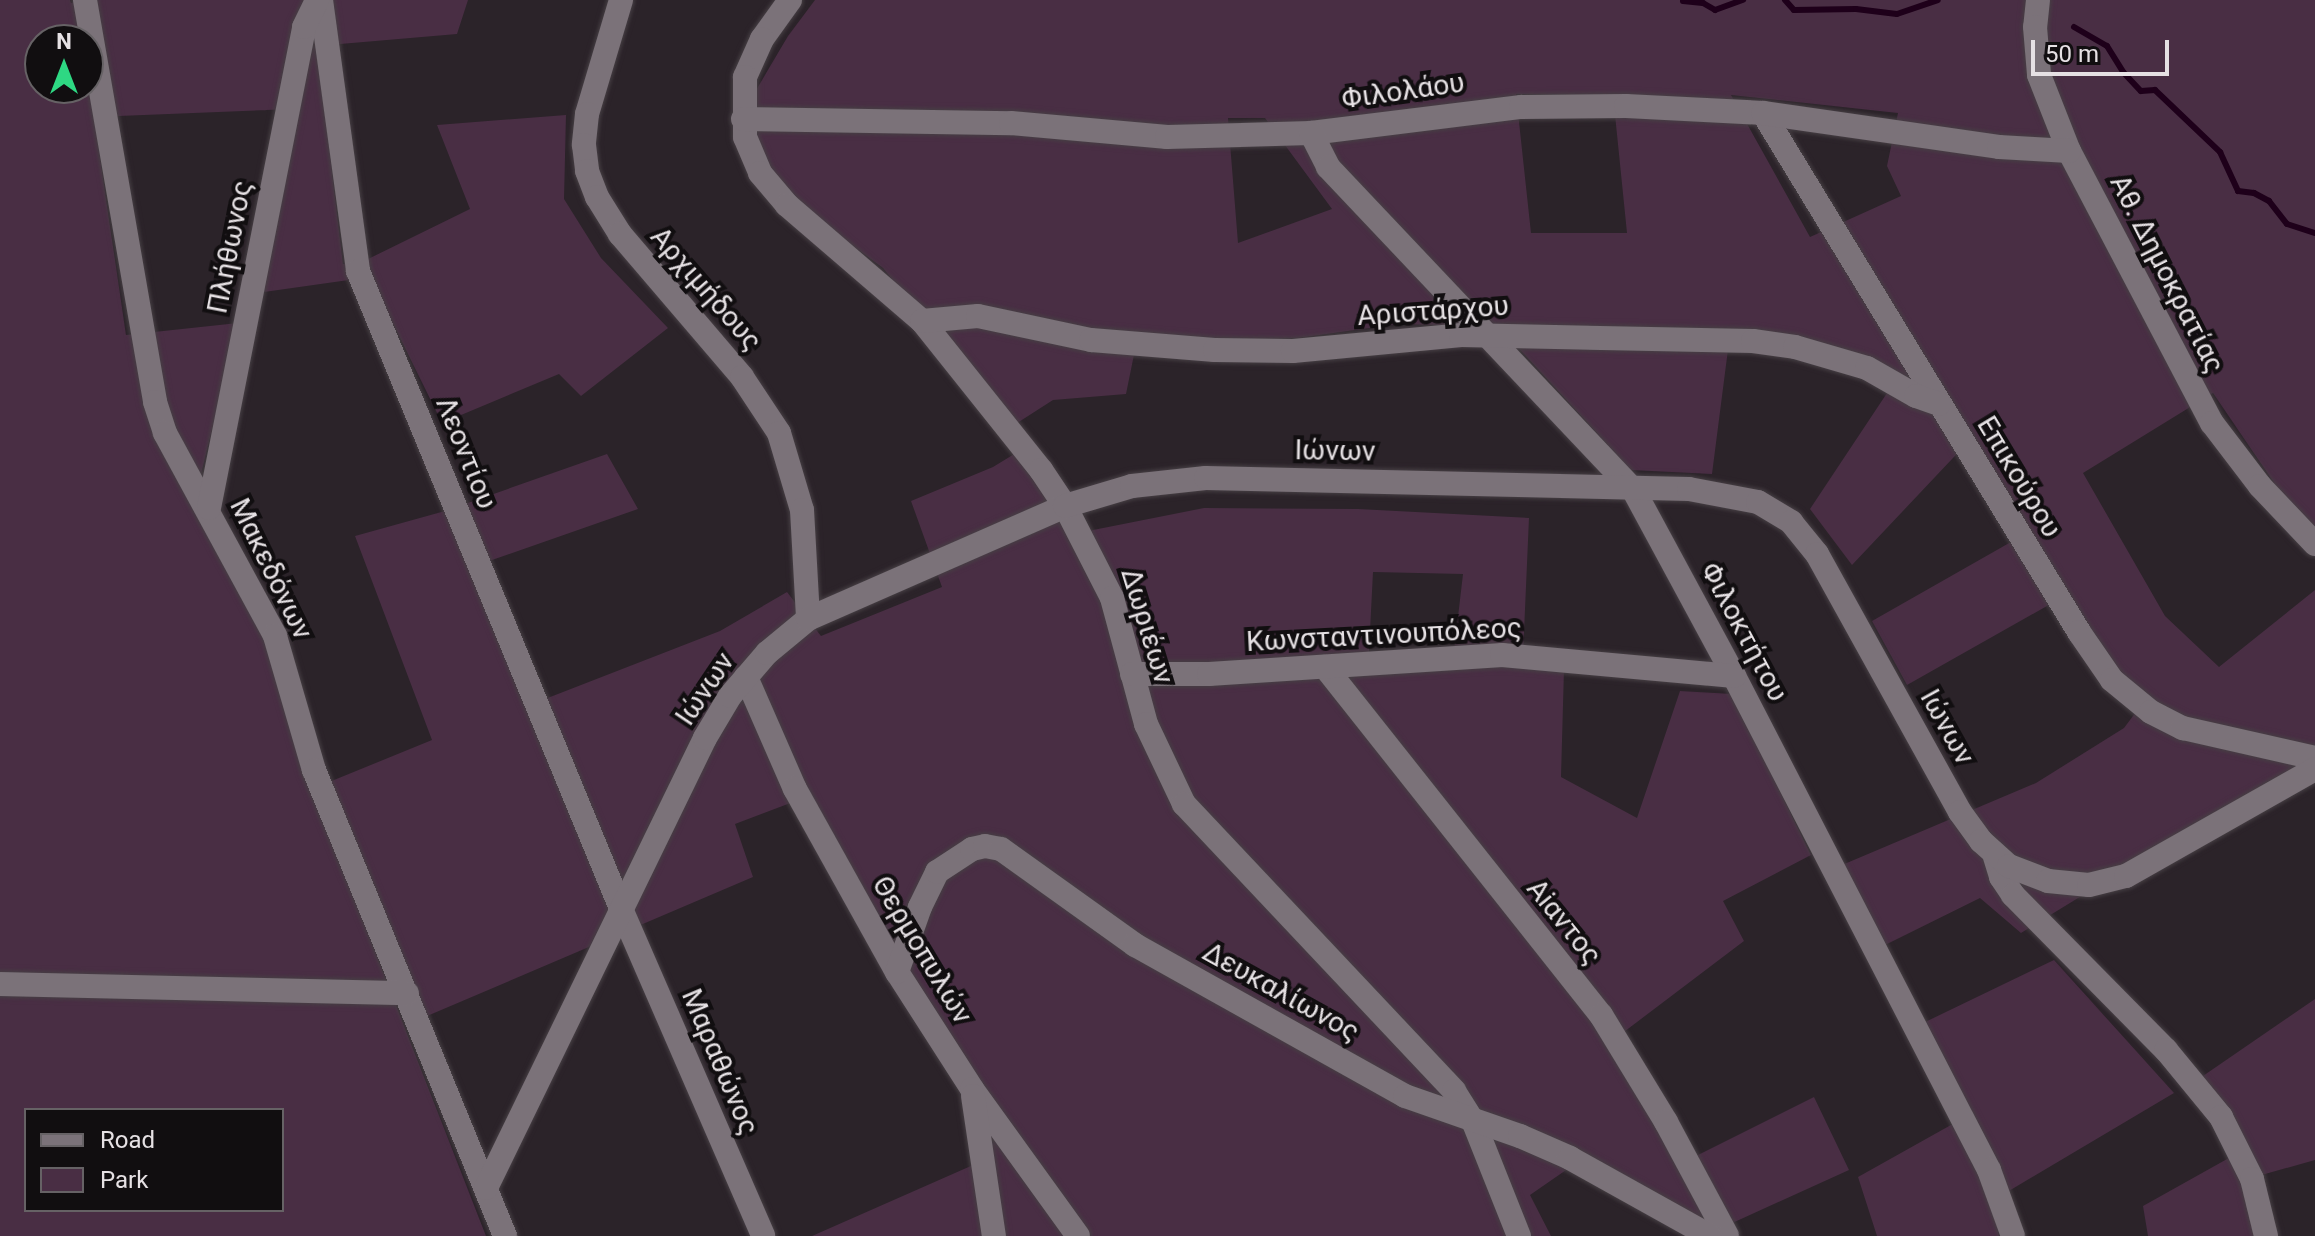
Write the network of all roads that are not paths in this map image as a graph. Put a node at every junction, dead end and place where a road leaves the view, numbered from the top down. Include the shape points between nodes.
1 (85, 0) edge
2 (319, 0) edge
3 (621, 0) edge
4 (790, 0) edge
5 (2038, 0) edge
6 (1763, 113) junction
7 (743, 119) junction
8 (1311, 133) junction
9 (2069, 151) junction
10 (922, 321) junction
11 (1490, 335) junction
12 (1939, 404) junction
13 (1633, 489) junction
14 (1065, 506) junction
15 (209, 508) junction
16 (2314, 542) edge
17 (808, 619) junction
18 (1325, 667) junction
19 (1132, 674) junction
20 (1734, 676) junction
21 (746, 677) junction
22 (2315, 758) edge
23 (2315, 769) edge
24 (1995, 857) junction
25 (622, 911) junction
26 (897, 972) junction
27 (0, 984) edge
28 (407, 993) junction
29 (972, 1089) junction
30 (1474, 1123) junction
31 (486, 1188) junction
32 (505, 1236) edge
33 (763, 1236) edge
34 (994, 1236) edge
35 (1078, 1236) edge
36 (1519, 1236) edge
37 (1710, 1236) edge
38 (1727, 1236) edge
39 (2013, 1236) edge
40 (2266, 1236) edge

1 - 15 street, Μακεδόνων via 155,402 165,433
2 - 15 street, Πλήθωνος via 304,27
2 - 25 street, Λεοντίου via 358,271
3 - 17 street, Αρχιμήδους via 587,114 587,171 620,234 742,377 779,433 802,510
4 - 7 street, Δωριέων via 751,58
5 - 9 street, Αθ. Δημοκρατίας via 2039,75
6 - 8 street, Φιλολάου via 1521,107
6 - 9 street, Φιλολάου via 1999,147
6 - 12 street, Επικούρου
7 - 8 street, Φιλολάου via 1011,123 1167,137
7 - 10 street, Δωριέων via 751,157 773,190
8 - 11 street, Φιλοκτήτου via 1328,167
9 - 16 street, Αθ. Δημοκρατίας via 2212,423 2260,486
10 - 11 street, Αριστάρχου via 978,316 1091,340 1215,350 1293,351
10 - 14 street, Δωριέων via 1000,413
11 - 12 street, Αριστάρχου via 1774,343 1867,368
11 - 13 street, Φιλοκτήτου
12 - 22 street, Επικούρου via 2092,652 2124,692 2183,728
13 - 14 street, Ιώνων via 1206,478 1132,486
13 - 20 street, Φιλοκτήτου
13 - 24 street, Ιώνων via 1738,496 1791,522 1817,554 1960,812
14 - 17 street, Ιώνων
14 - 19 street, Δωριέων via 1112,598
15 - 28 street, Μακεδόνων via 275,636 314,770
17 - 21 street, Ιώνων
18 - 19 street, Κωνσταντινουπόλεος
18 - 20 street, Κωνσταντινουπόλεος via 1502,655
18 - 38 street, Aiαντος via 1601,1015
19 - 30 street, Δωριέων via 1152,742 1191,814 1445,1081
20 - 39 street, Φιλοκτήτου via 1989,1170
21 - 25 street, Ιώνων via 717,714
21 - 26 street, Θερμοπυλών via 795,789
23 - 24 street, Ιώνων via 2109,882 2048,881
24 - 40 street via 2013,895 2166,1050 2221,1117 2252,1179
25 - 31 street, Ιώνων
25 - 33 street, Μαραθώνος
26 - 29 street, Θερμοπυλών
26 - 30 street, Δευκαλίωνος via 937,872 972,849 1001,849 1135,945 1405,1096
27 - 28 street
28 - 31 street, Μακεδόνων
29 - 34 street
29 - 35 street, Θερμοπυλών
30 - 36 street, Δωριέων
30 - 37 street, Δευκαλίωνος via 1570,1158
31 - 32 street, Μακεδόνων

